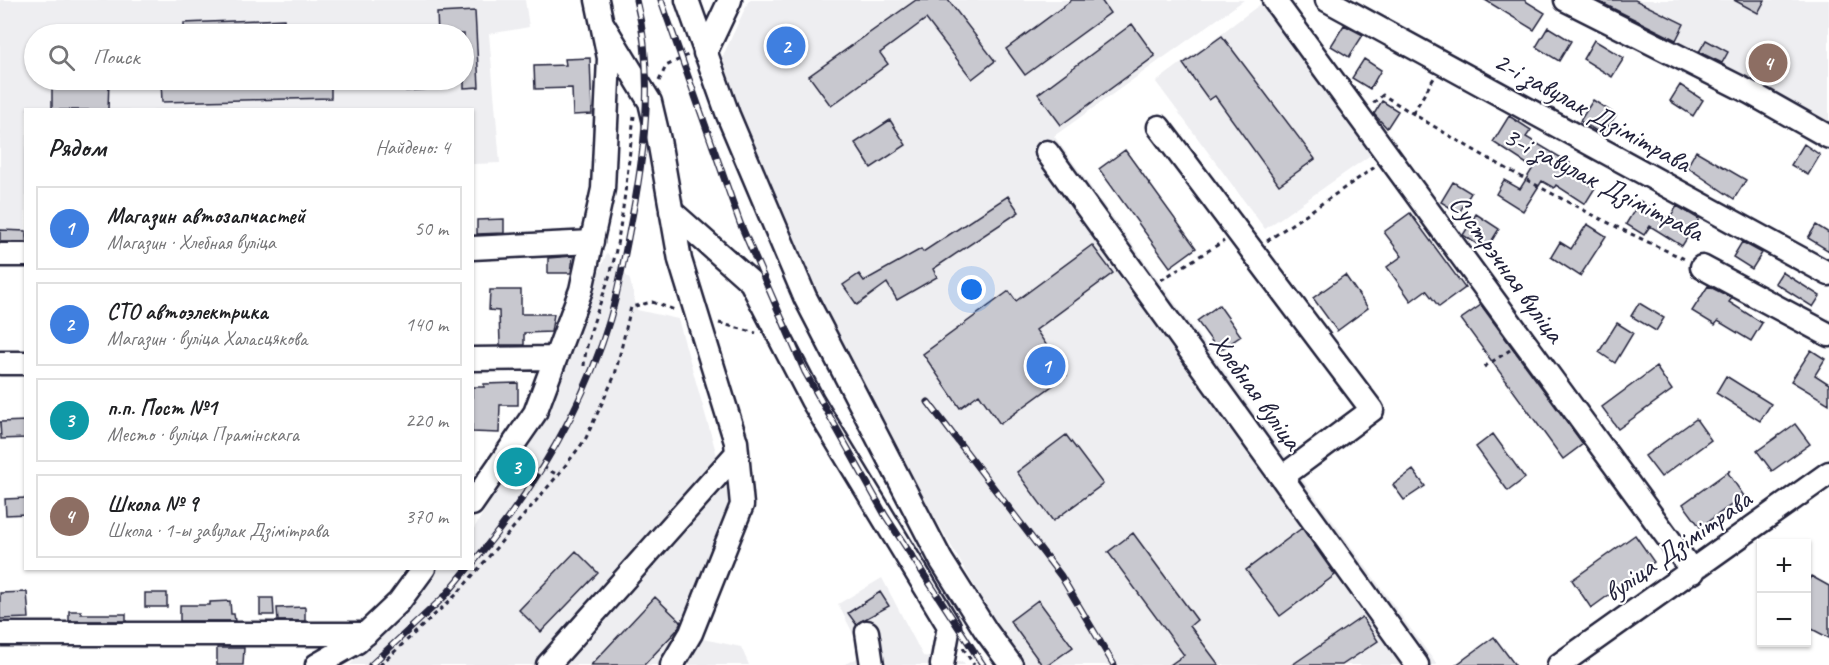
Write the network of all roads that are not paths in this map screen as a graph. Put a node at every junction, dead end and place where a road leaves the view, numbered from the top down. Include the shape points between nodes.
1 (597, 0) edge
2 (687, 0) edge
3 (730, 0) edge
4 (1274, 0) edge
5 (1328, 0) edge
6 (1566, 0) edge
7 (602, 23) junction
8 (697, 54) junction
9 (1159, 127) dead end
10 (1829, 136) edge
11 (1047, 152) dead end
12 (671, 211) junction
13 (592, 242) junction
14 (474, 248) edge
15 (0, 255) edge
16 (24, 255) edge
17 (1702, 267) road end
18 (1829, 274) edge
19 (1829, 335) edge
20 (555, 358) junction
21 (474, 359) edge
22 (0, 363) edge
23 (24, 363) edge
24 (737, 453) junction
25 (1829, 473) edge
26 (1282, 477) junction
27 (474, 501) edge
28 (423, 570) edge
29 (1693, 572) junction
30 (867, 633) dead end
31 (0, 634) edge
32 (366, 634) junction
33 (317, 665) edge
34 (548, 665) edge
35 (672, 665) edge
36 (872, 665) edge
37 (942, 665) edge
38 (1011, 665) edge
39 (1417, 665) edge
40 (1559, 665) edge

1 - 7 street
2 - 8 street
3 - 8 street
4 - 29 street, Сустрэчная вуліца
5 - 18 street, 2-і завулак Дзімітрава
6 - 10 street
7 - 12 street via 650,102
7 - 13 street via 609,58 604,177
8 - 38 street via 728,115 805,297 941,560
9 - 26 street via 1372,410
11 - 26 street, Хлебная вуліца
12 - 24 street via 680,260
12 - 37 street via 751,282 843,457 949,626
13 - 14 street
13 - 20 street via 581,290
15 - 16 street
17 - 19 street, 3-і завулак Дзімітрава
20 - 21 street
20 - 27 street via 534,414
22 - 23 street
24 - 34 street
24 - 35 street via 742,505 691,633
25 - 29 street, вуліца Дзімітрава
26 - 39 street, Хлебная вуліца
28 - 32 street via 399,602
29 - 40 street, вуліца Дзімітрава
30 - 36 street
31 - 32 street
32 - 33 street

